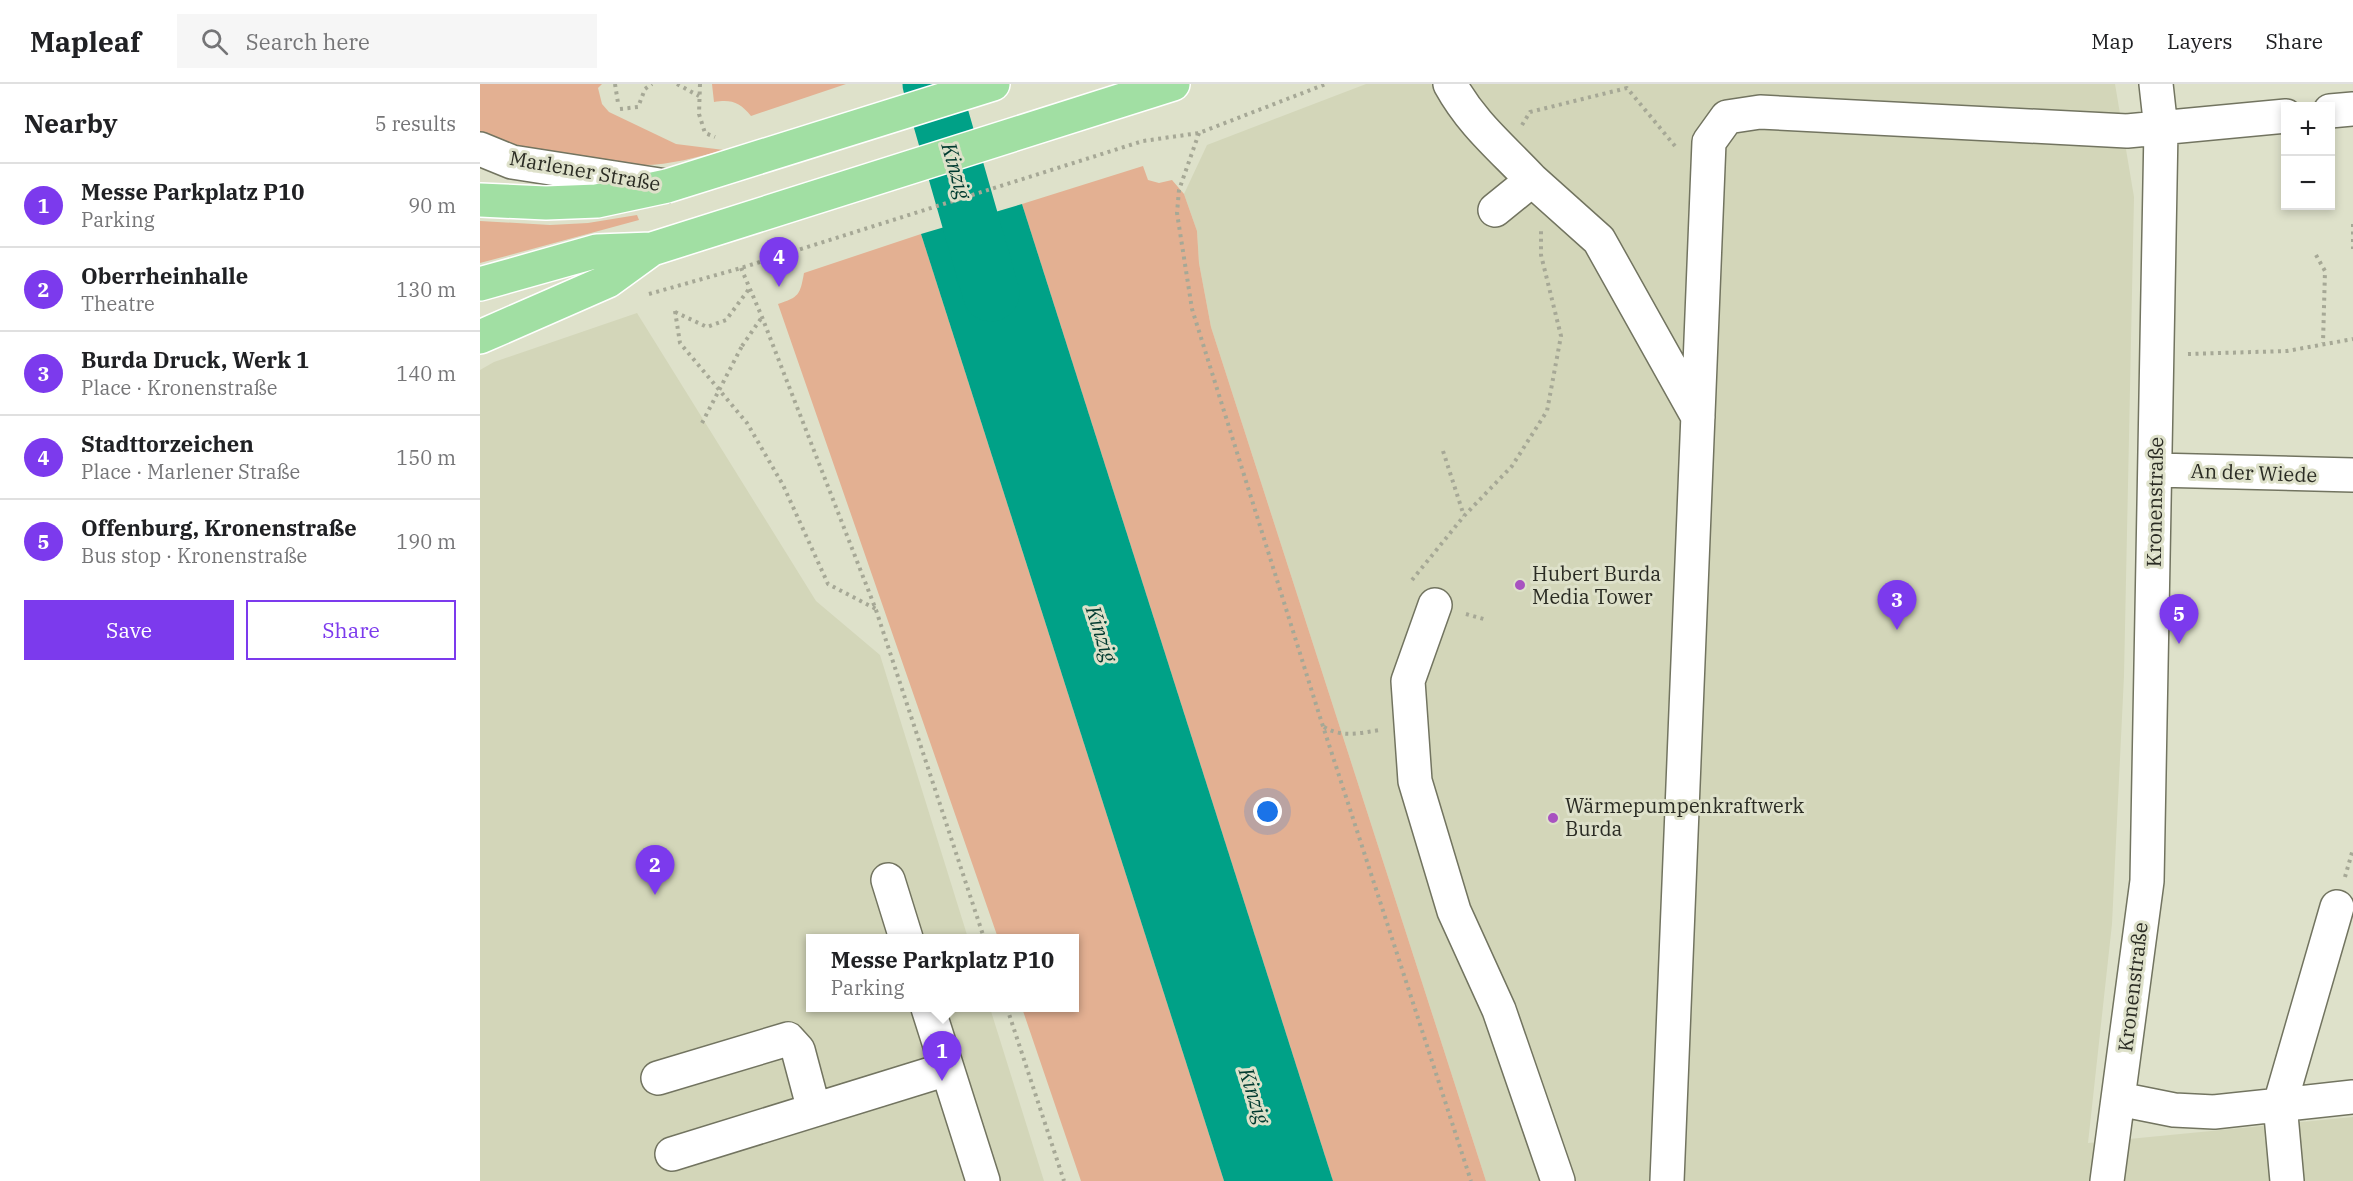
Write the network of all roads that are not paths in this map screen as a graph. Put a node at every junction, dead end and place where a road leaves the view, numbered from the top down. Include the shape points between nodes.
1 (993, 84) edge
2 (1173, 84) edge
3 (1450, 84) edge
4 (2156, 84) edge
5 (2353, 109) edge
6 (2335, 111) edge
7 (2281, 117) edge
8 (2161, 129) junction
9 (480, 149) edge
10 (1532, 180) junction
11 (667, 186) junction
12 (480, 200) edge
13 (1495, 210) dead end
14 (652, 249) junction
15 (480, 284) edge
16 (480, 337) edge
17 (1698, 417) junction
18 (2155, 470) junction
19 (2353, 475) edge
20 (1435, 605) dead end
21 (888, 880) dead end
22 (2337, 907) dead end
23 (904, 934) edge
24 (929, 1012) edge
25 (947, 1070) junction
26 (658, 1078) dead end
27 (2353, 1097) edge
28 (2119, 1099) junction
29 (2280, 1104) junction
30 (813, 1110) junction
31 (672, 1154) dead end
32 (983, 1181) edge
33 (1558, 1181) edge
34 (1667, 1181) edge
35 (2107, 1181) edge
36 (2287, 1181) edge

1 - 11 main road, Marlener Straße
2 - 14 main road
3 - 10 street via 1480,129
4 - 8 street, Kronenstraße
5 - 6 street
7 - 8 street
8 - 17 street via 2127,131 1760,112 1727,117 1709,142
8 - 18 street, Kronenstraße
9 - 11 street, Marlener Straße via 512,162
10 - 13 street
10 - 17 street via 1599,240
11 - 12 main road via 597,201
14 - 15 main road via 597,251
14 - 16 main road via 608,281
17 - 34 street
18 - 19 street, An der Wiede
18 - 28 street, Kronenstraße via 2146,881
20 - 33 street via 1408,681 1414,781 1454,911 1499,1010
21 - 23 street
22 - 29 street
24 - 25 street
25 - 30 street
25 - 32 street
26 - 30 street via 788,1039 798,1050
27 - 29 street
28 - 29 street via 2174,1110 2214,1112
28 - 35 street, Kronenstraße
29 - 36 street
30 - 31 street

